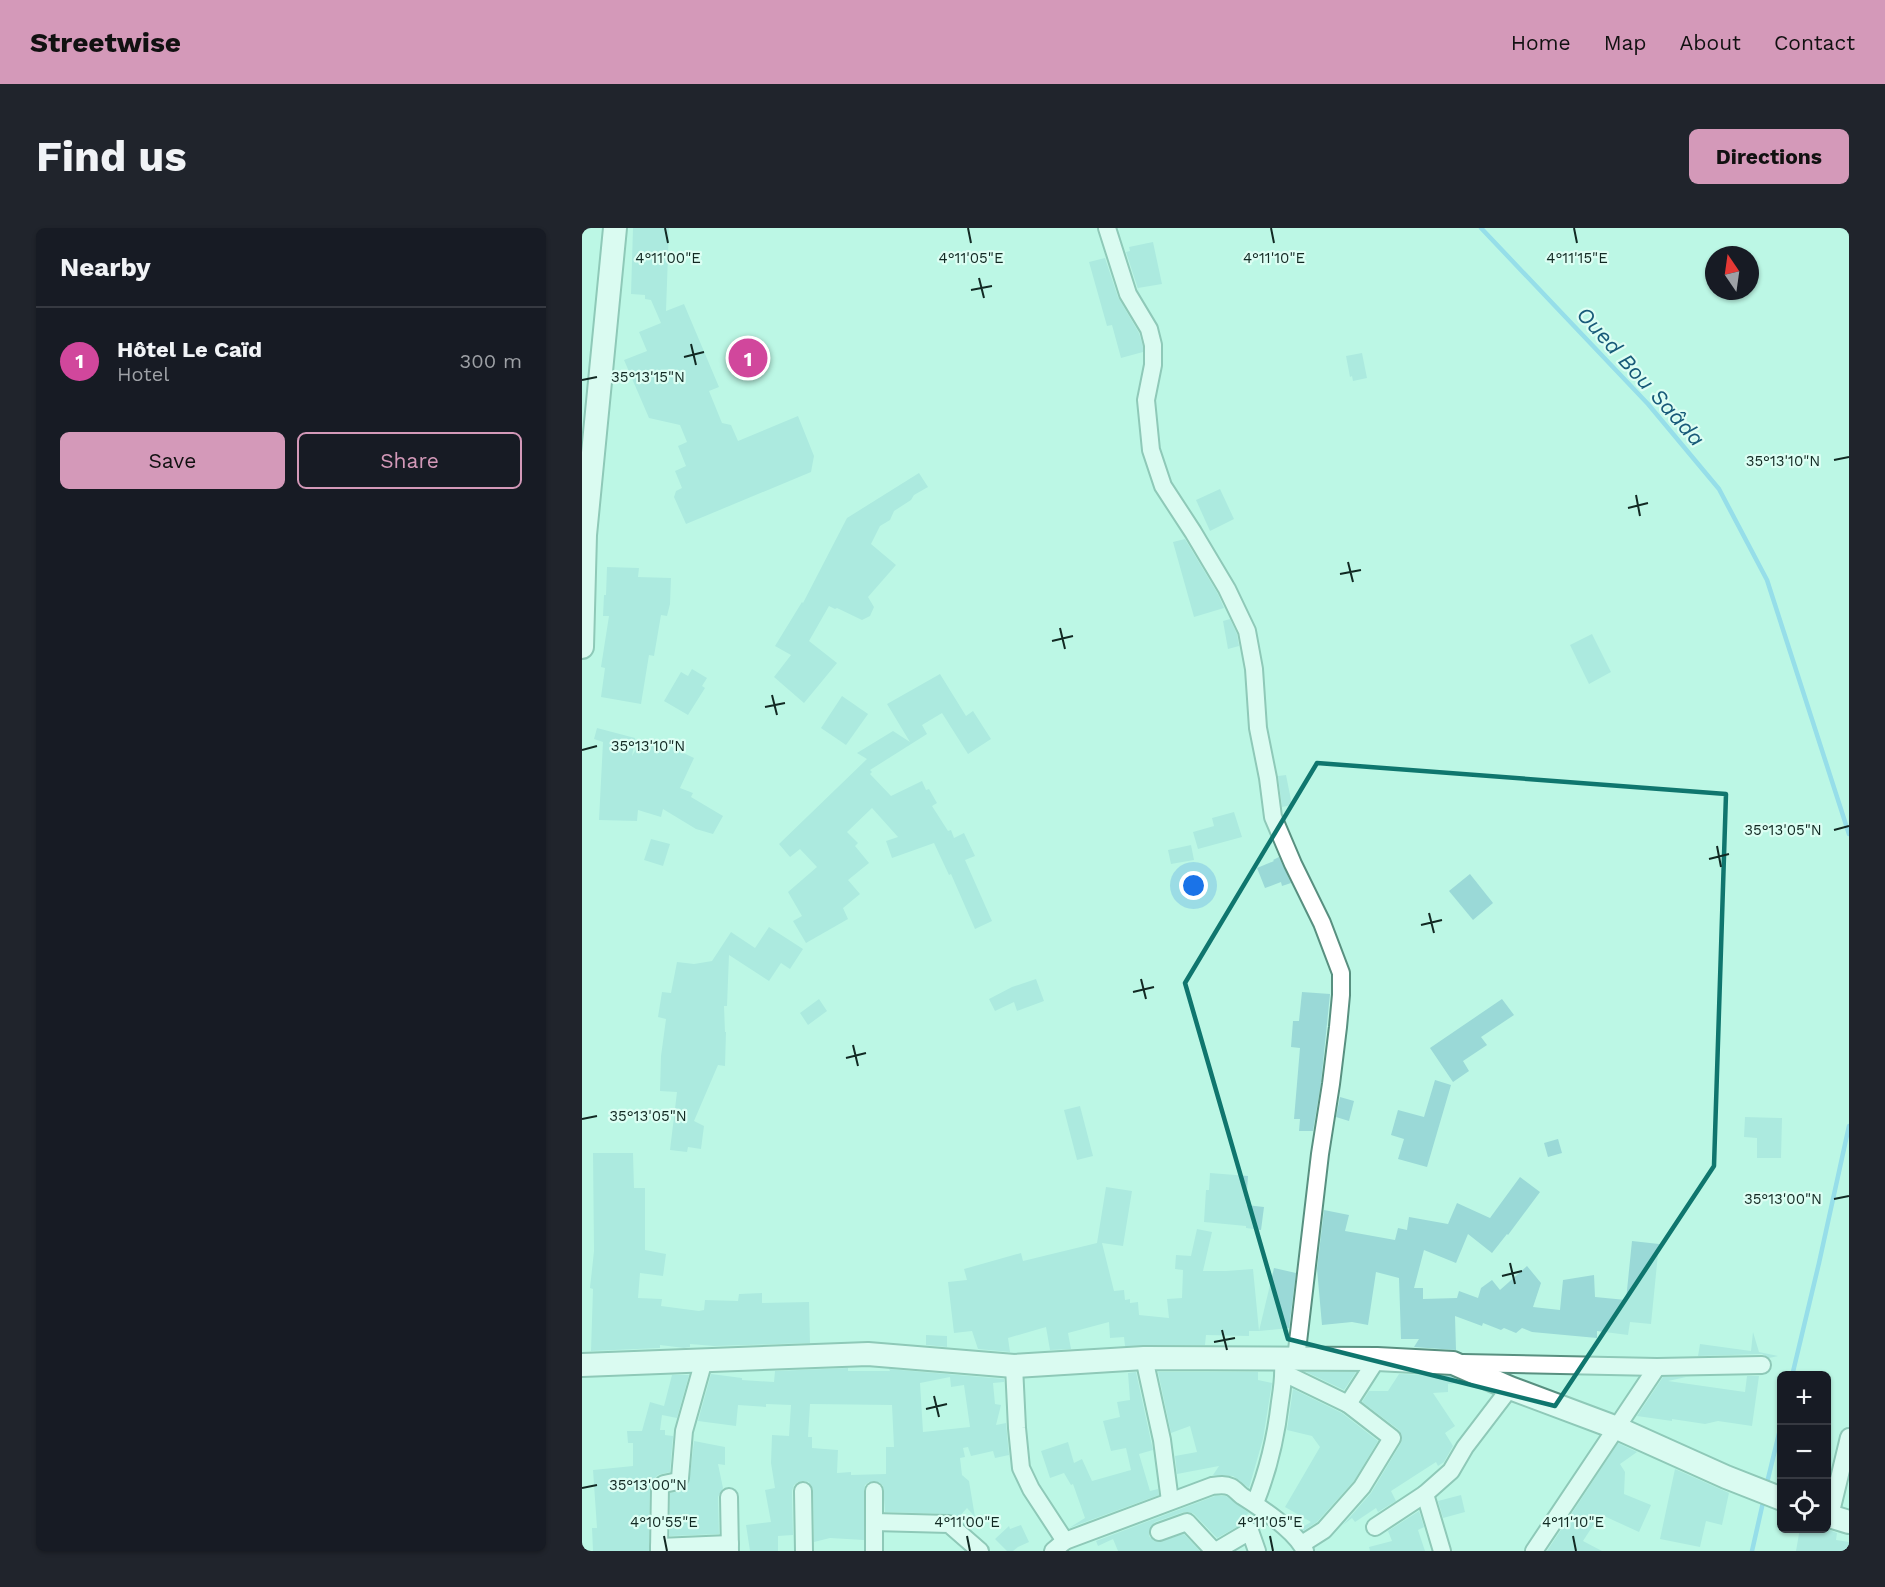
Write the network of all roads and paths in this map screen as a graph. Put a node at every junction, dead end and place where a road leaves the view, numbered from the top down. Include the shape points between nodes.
1 (615, 228) edge
2 (1107, 228) edge
3 (582, 647) edge
4 (1144, 1358) junction
5 (1377, 1359) junction
6 (704, 1360) junction
7 (1453, 1363) junction
8 (1287, 1364) junction
9 (582, 1365) edge
10 (1762, 1365) dead end
11 (1014, 1366) junction
12 (1657, 1367) junction
13 (1510, 1388) junction
14 (1348, 1404) junction
15 (1617, 1428) junction
16 (1849, 1437) edge
17 (803, 1491) dead end
18 (874, 1491) dead end
19 (1425, 1494) junction
20 (729, 1497) dead end
21 (1777, 1497) edge
22 (1170, 1501) junction
23 (1255, 1503) junction
24 (1835, 1518) edge
25 (874, 1522) junction
26 (1375, 1527) dead end
27 (1159, 1532) dead end
28 (1059, 1546) edge
29 (730, 1547) edge
30 (1303, 1548) edge
31 (659, 1549) edge
32 (804, 1551) edge
33 (874, 1551) edge
34 (980, 1551) edge
35 (1215, 1551) edge
36 (1257, 1551) edge
37 (1442, 1551) edge
38 (1534, 1551) edge

1 - 3 main road via 585,535
2 - 8 street via 1128,294 1149,329 1153,345 1154,365 1146,400 1151,450 1163,486 1227,589 1247,632 1273,817 1341,973 1331,1084
4 - 8 main road
4 - 11 main road
4 - 22 street via 1162,1440
5 - 7 main road
5 - 8 main road
5 - 14 street
6 - 9 main road
6 - 11 main road via 868,1354
6 - 31 street via 684,1431 680,1478 660,1487
7 - 12 street
7 - 13 main road
8 - 14 street
8 - 23 street via 1278,1423
10 - 12 street
11 - 28 street via 1021,1468
12 - 15 street
13 - 15 main road
13 - 19 street via 1451,1471
14 - 30 street via 1392,1438 1362,1487
15 - 21 main road
15 - 38 street
16 - 24 street
17 - 32 street
18 - 25 street
19 - 26 street
19 - 37 street
20 - 29 street
22 - 23 street via 1221,1484
22 - 28 street
23 - 30 street
25 - 33 street
25 - 34 street via 949,1524
27 - 35 street via 1187,1522
29 - 31 street
35 - 36 street via 1250,1531

